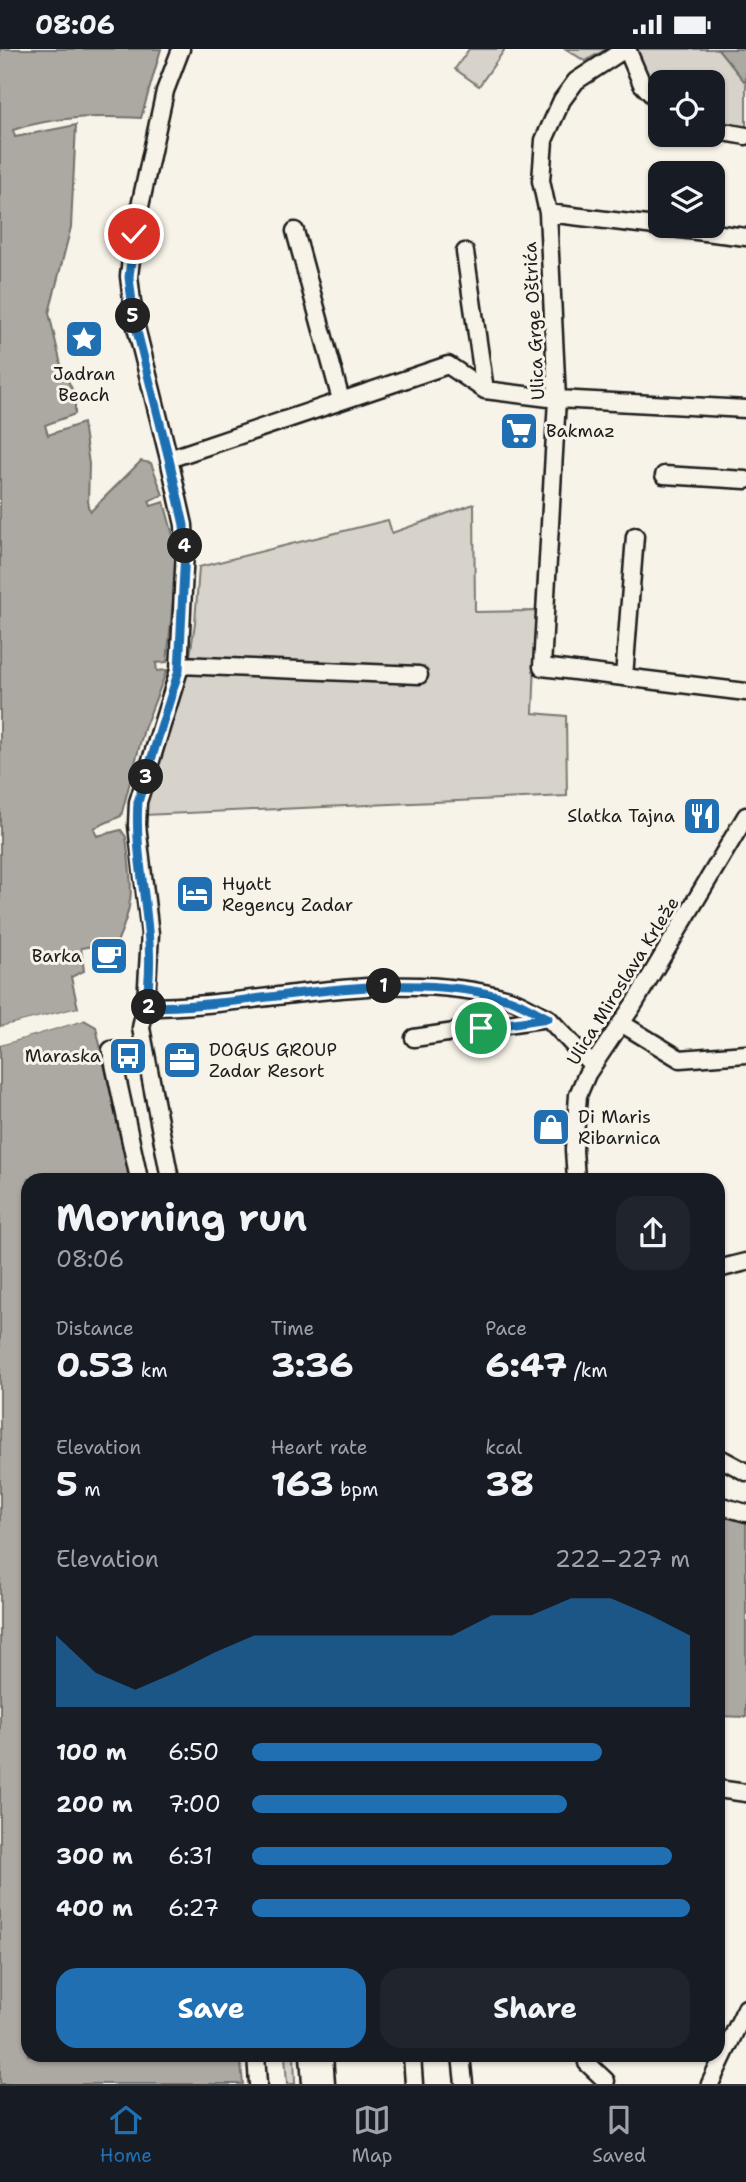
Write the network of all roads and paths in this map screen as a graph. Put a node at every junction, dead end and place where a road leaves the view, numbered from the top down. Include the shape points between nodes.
1 (181, 49) edge
2 (626, 49) edge
3 (648, 90) edge
4 (725, 132) edge
5 (746, 136) edge
6 (548, 213) junction
7 (295, 231) dead end
8 (746, 237) edge
9 (464, 252) dead end
10 (485, 390) junction
11 (557, 399) junction
12 (341, 400) junction
13 (746, 409) edge
14 (169, 459) junction
15 (664, 475) dead end
16 (746, 480) edge
17 (635, 536) dead end
18 (180, 665) junction
19 (419, 675) dead end
20 (624, 677) junction
21 (746, 692) edge
22 (746, 816) edge
23 (145, 1007) junction
24 (548, 1018) junction
25 (621, 1023) junction
26 (414, 1038) dead end
27 (111, 1050) dead end
28 (746, 1054) edge
29 (592, 1065) junction
30 (138, 1173) edge
31 (169, 1173) edge
32 (576, 1173) edge
33 (746, 1262) edge
34 (725, 1267) edge
35 (725, 1461) edge
36 (746, 1472) edge
37 (725, 1507) edge
38 (746, 1513) edge
39 (725, 1790) edge
40 (746, 1793) edge
41 (746, 2008) edge
42 (725, 2052) edge
43 (256, 2062) edge
44 (309, 2062) edge
45 (324, 2062) edge
46 (412, 2062) edge
47 (462, 2062) edge
48 (587, 2062) edge
49 (720, 2062) edge
50 (606, 2081) dead end
51 (258, 2084) edge
52 (311, 2084) edge
53 (326, 2084) edge
54 (414, 2084) edge
55 (464, 2084) edge
56 (710, 2084) edge

1 - 14 street via 165,90 129,277 134,319
2 - 3 street
2 - 6 street, Ulica Grge Oštrića via 576,81 562,100 544,140 541,181
4 - 5 street
6 - 8 street
6 - 11 street, Ulica Grge Oštrića
7 - 12 street
9 - 10 street
10 - 11 street
10 - 12 street via 448,365
11 - 13 street
11 - 20 street, Ulica Grge Oštrića via 542,667
12 - 14 street
14 - 18 street via 184,525
15 - 16 street
17 - 20 street
18 - 19 street
18 - 23 street via 138,802 150,934
20 - 21 street
22 - 25 street, Ulica Miroslava Krleže
23 - 24 street via 188,1007 381,986 419,987 510,999
23 - 31 street via 141,1028
24 - 26 street
24 - 29 street
25 - 28 street via 680,1059
25 - 29 street, Ulica Miroslava Krleže
27 - 30 street
29 - 32 street, Ulica Miroslava Krleže via 578,1095
33 - 34 street
35 - 36 street
37 - 38 street
39 - 40 street
41 - 42 street
43 - 51 street
44 - 52 street
45 - 53 street
46 - 54 street
47 - 55 street
48 - 50 street
49 - 56 street

